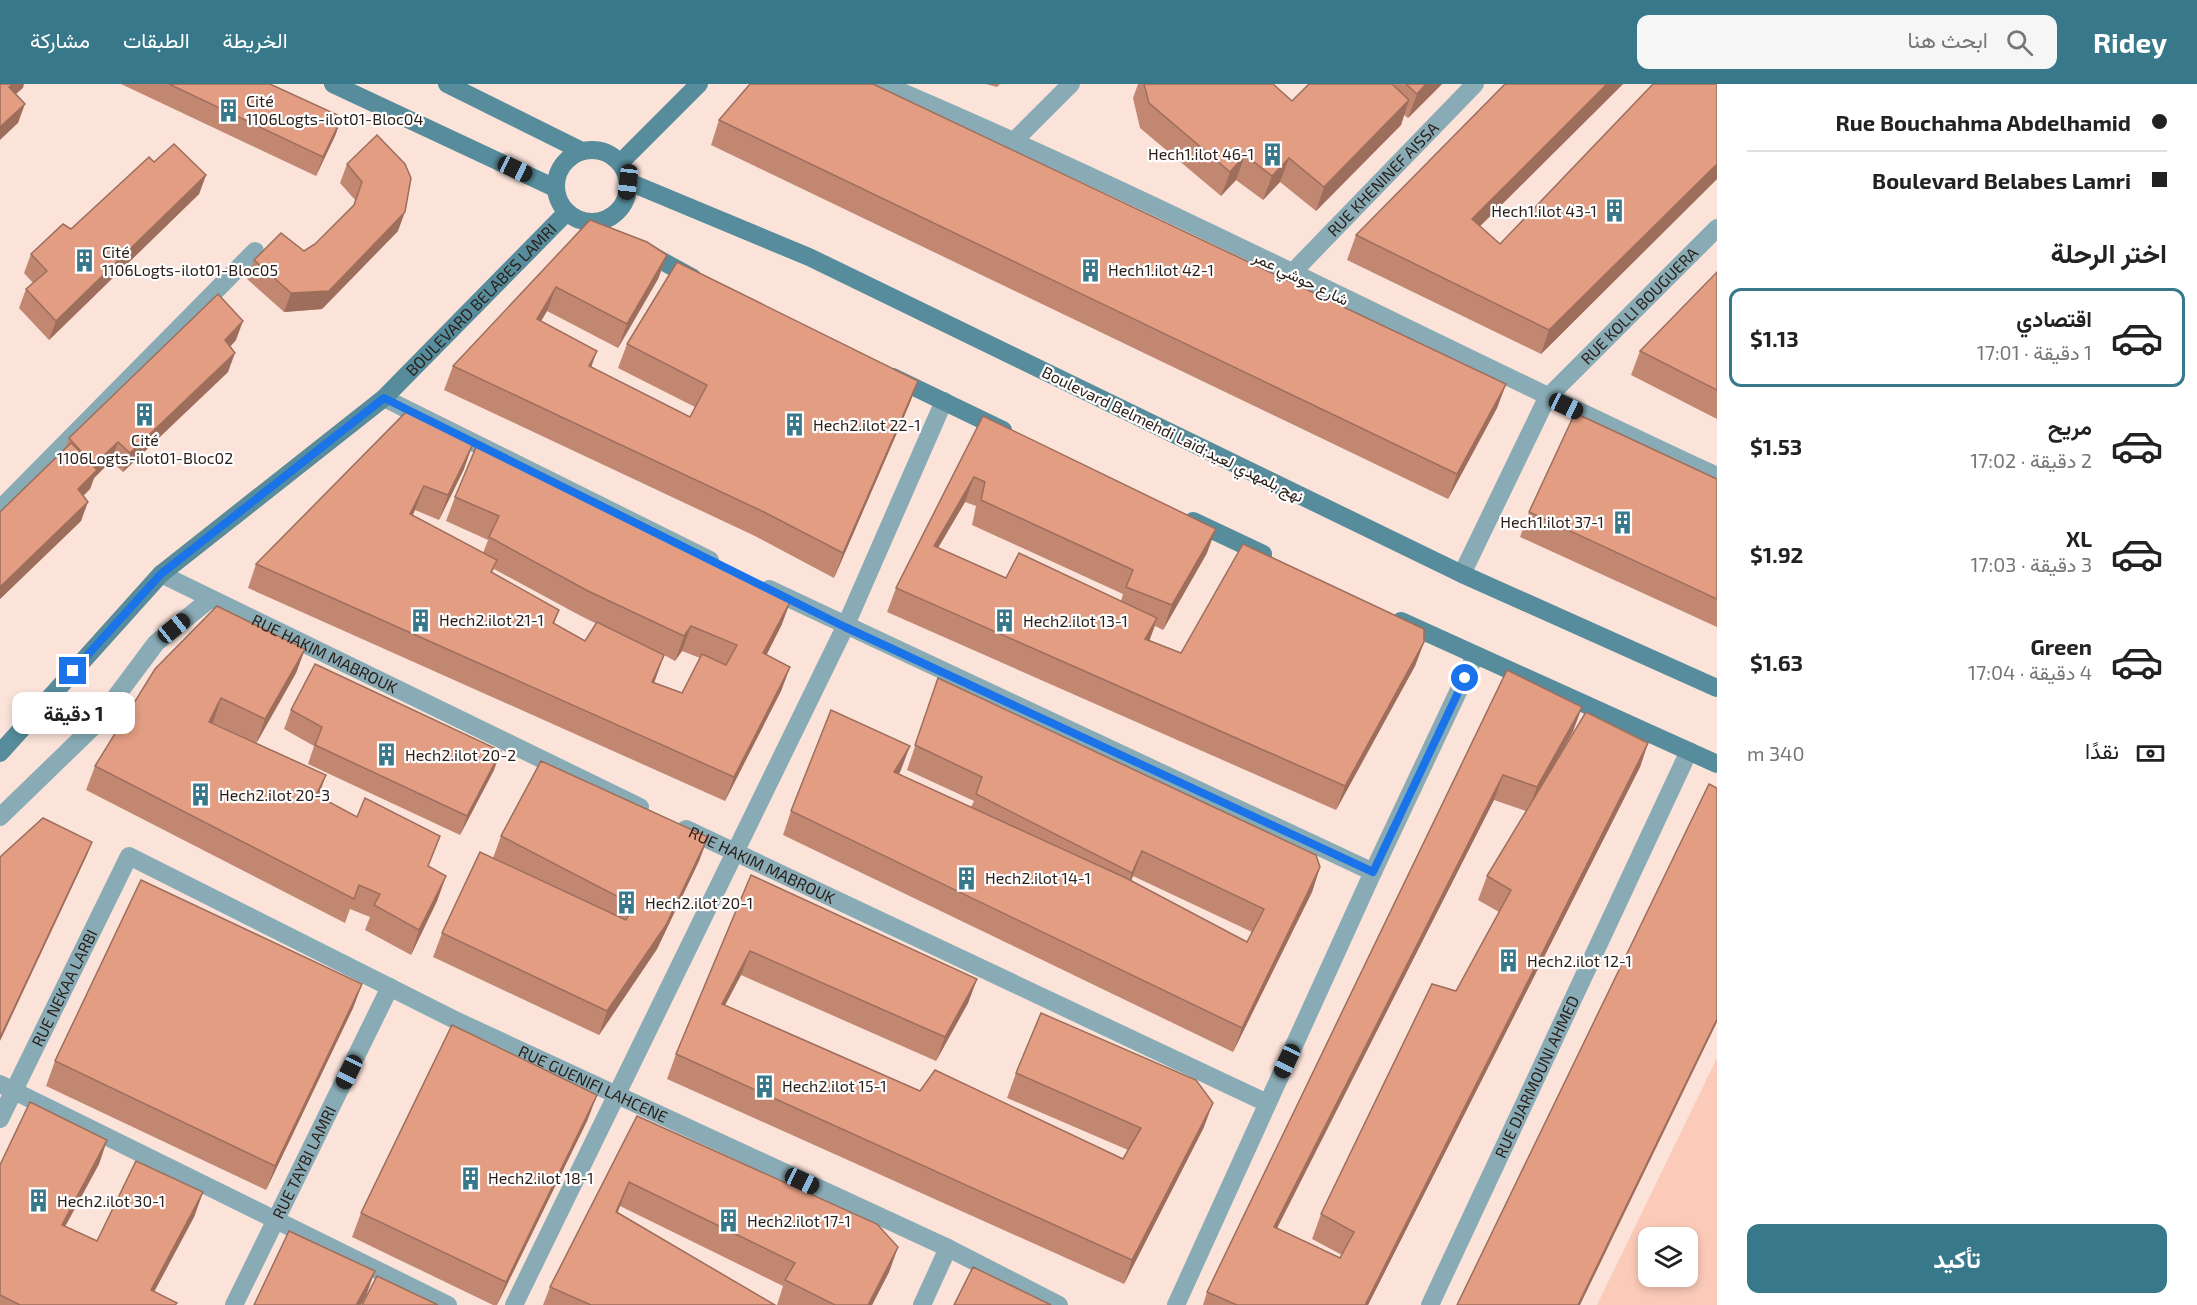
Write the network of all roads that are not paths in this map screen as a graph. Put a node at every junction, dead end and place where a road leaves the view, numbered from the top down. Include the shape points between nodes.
1 (333, 84) edge
2 (447, 84) edge
3 (699, 84) edge
4 (883, 84) edge
5 (1071, 84) edge
6 (1476, 84) edge
7 (1016, 140) junction
8 (582, 151) junction
9 (620, 162) junction
10 (628, 182) junction
11 (555, 188) junction
12 (567, 212) junction
13 (589, 222) junction
14 (1717, 228) edge
15 (609, 233) edge
16 (630, 244) edge
17 (255, 250) dead end
18 (1291, 274) junction
19 (711, 287) edge
20 (879, 370) edge
21 (384, 398) junction
22 (1547, 398) junction
23 (944, 401) junction
24 (1018, 437) edge
25 (1717, 476) edge
26 (0, 508) edge
27 (1177, 513) edge
28 (1284, 564) edge
29 (727, 568) edge
30 (161, 574) junction
31 (1462, 574) junction
32 (748, 579) edge
33 (210, 599) junction
34 (1390, 615) edge
35 (845, 627) junction
36 (1475, 656) junction
37 (1717, 688) edge
38 (3, 743) edge
39 (1689, 751) junction
40 (1717, 764) edge
41 (0, 817) edge
42 (735, 853) junction
43 (129, 856) joint
44 (1373, 872) junction
45 (390, 987) junction
46 (7, 1088) edge
47 (616, 1096) junction
48 (1267, 1104) junction
49 (0, 1119) edge
50 (277, 1219) junction
51 (948, 1248) junction
52 (234, 1305) edge
53 (448, 1305) edge
54 (514, 1305) edge
55 (922, 1305) edge
56 (1059, 1305) edge
57 (1176, 1305) edge
58 (1430, 1305) edge

1 - 11 main road
2 - 8 main road
3 - 9 main road
4 - 7 street, شارع حوشي عمر
5 - 7 street
6 - 18 street, RUE KHENINEF AISSA
7 - 18 street, شارع حوشي عمر
8 - 9 main road via 603,151
8 - 11 main road via 562,165
9 - 10 main road
10 - 13 main road via 627,198 618,212 605,220
10 - 31 main road, Boulevard Belmehdi Laïd;نهج بلمهدي لعيد via 809,257
11 - 12 main road via 558,201
12 - 13 main road
12 - 21 main road, BOULEVARD BELABES LAMRI
13 - 15 main road
14 - 22 street, RUE KOLLI BOUGUERA
16 - 19 main road
17 - 26 street
18 - 22 street, شارع حوشي عمر
20 - 23 main road
21 - 29 street
21 - 30 main road, BOULEVARD BELABES LAMRI
22 - 25 street, شارع حوشي عمر
22 - 31 street, RUE KOLLI BOUGUERA
23 - 24 main road
23 - 35 street
27 - 28 main road
30 - 33 street, RUE HAKIM MABROUK
30 - 38 main road, BOULEVARD BELABES LAMRI
31 - 37 main road, Boulevard Belmehdi Laïd;نهج بلمهدي لعيد
32 - 35 street
33 - 41 street via 156,643 94,726
33 - 42 street, RUE HAKIM MABROUK
34 - 36 main road
35 - 42 street
35 - 44 street
36 - 39 main road
36 - 44 street
39 - 40 main road
39 - 58 street, RUE DJARMOUNI AHMED
42 - 47 street
42 - 48 street, RUE HAKIM MABROUK
43 - 45 street, RUE GUENIFI LAHCENE
43 - 46 street, RUE NEKAA LARBI
44 - 48 street
45 - 47 street, RUE GUENIFI LAHCENE
45 - 50 street, RUE TAYBI LAMRI
46 - 49 street, RUE NEKAA LARBI
46 - 50 street
47 - 51 street, RUE GUENIFI LAHCENE
47 - 54 street
48 - 57 street
50 - 52 street, RUE TAYBI LAMRI
50 - 53 street
51 - 55 street
51 - 56 street, RUE GUENIFI LAHCENE

